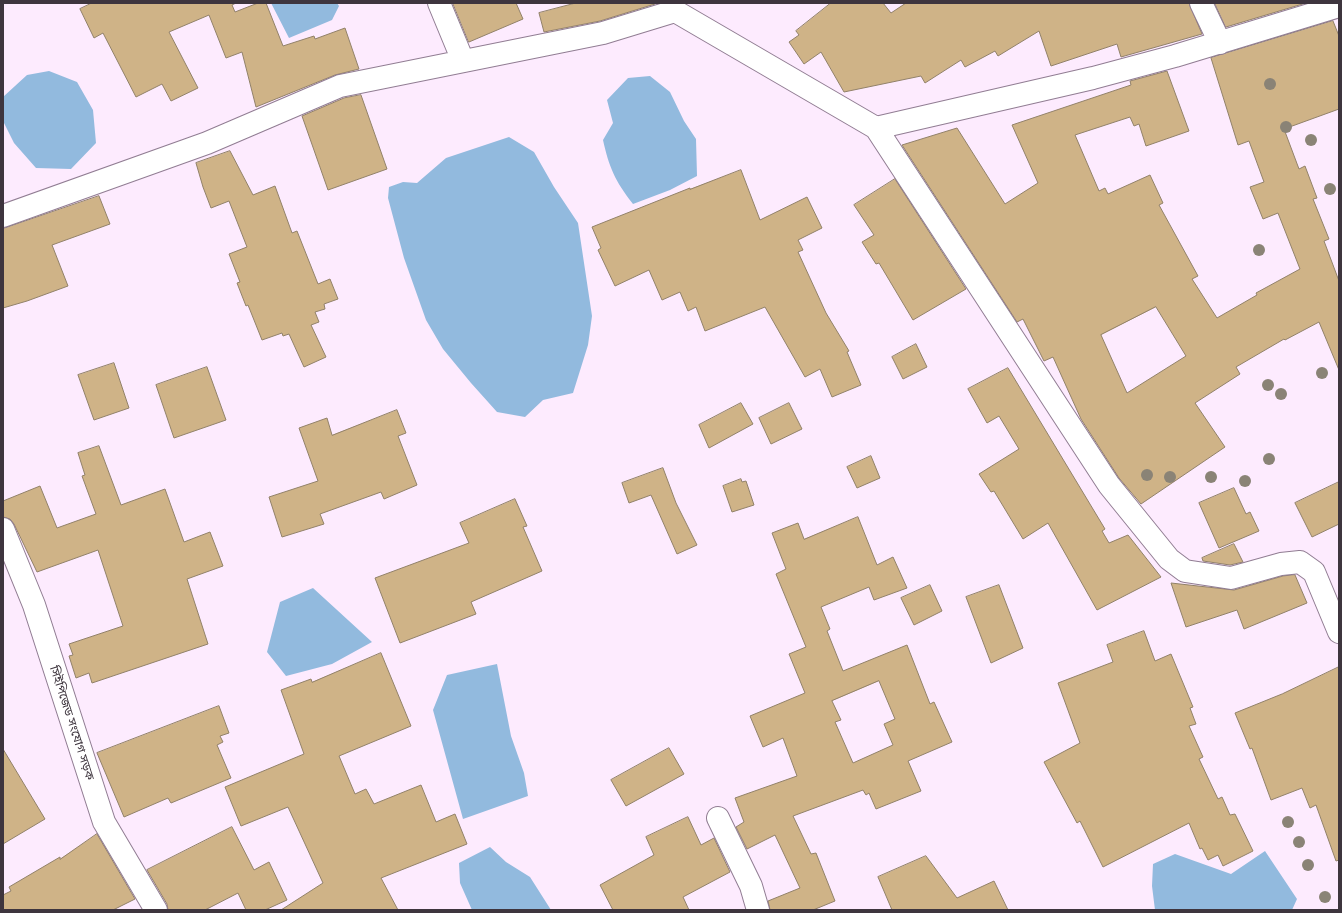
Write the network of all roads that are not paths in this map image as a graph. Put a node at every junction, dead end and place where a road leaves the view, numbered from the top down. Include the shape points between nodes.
1 (439, 3) edge
2 (1201, 3) edge
3 (1339, 6) edge
4 (1220, 43) junction
5 (464, 61) junction
6 (876, 128) junction
7 (3, 216) edge
8 (3, 529) edge
9 (1339, 632) edge
10 (718, 818) dead end
11 (156, 910) edge
12 (758, 910) edge

1 - 5 street
2 - 4 street
3 - 4 street
4 - 6 street via 1093,78
5 - 6 street via 603,33 675,11
5 - 7 street via 340,86 207,143
6 - 9 street via 1109,485 1169,559 1185,571 1231,578 1281,564 1300,562 1314,572
8 - 11 street, সিইপিজেড সংযোগ সড়ক via 34,605 104,822
10 - 12 street via 751,886

